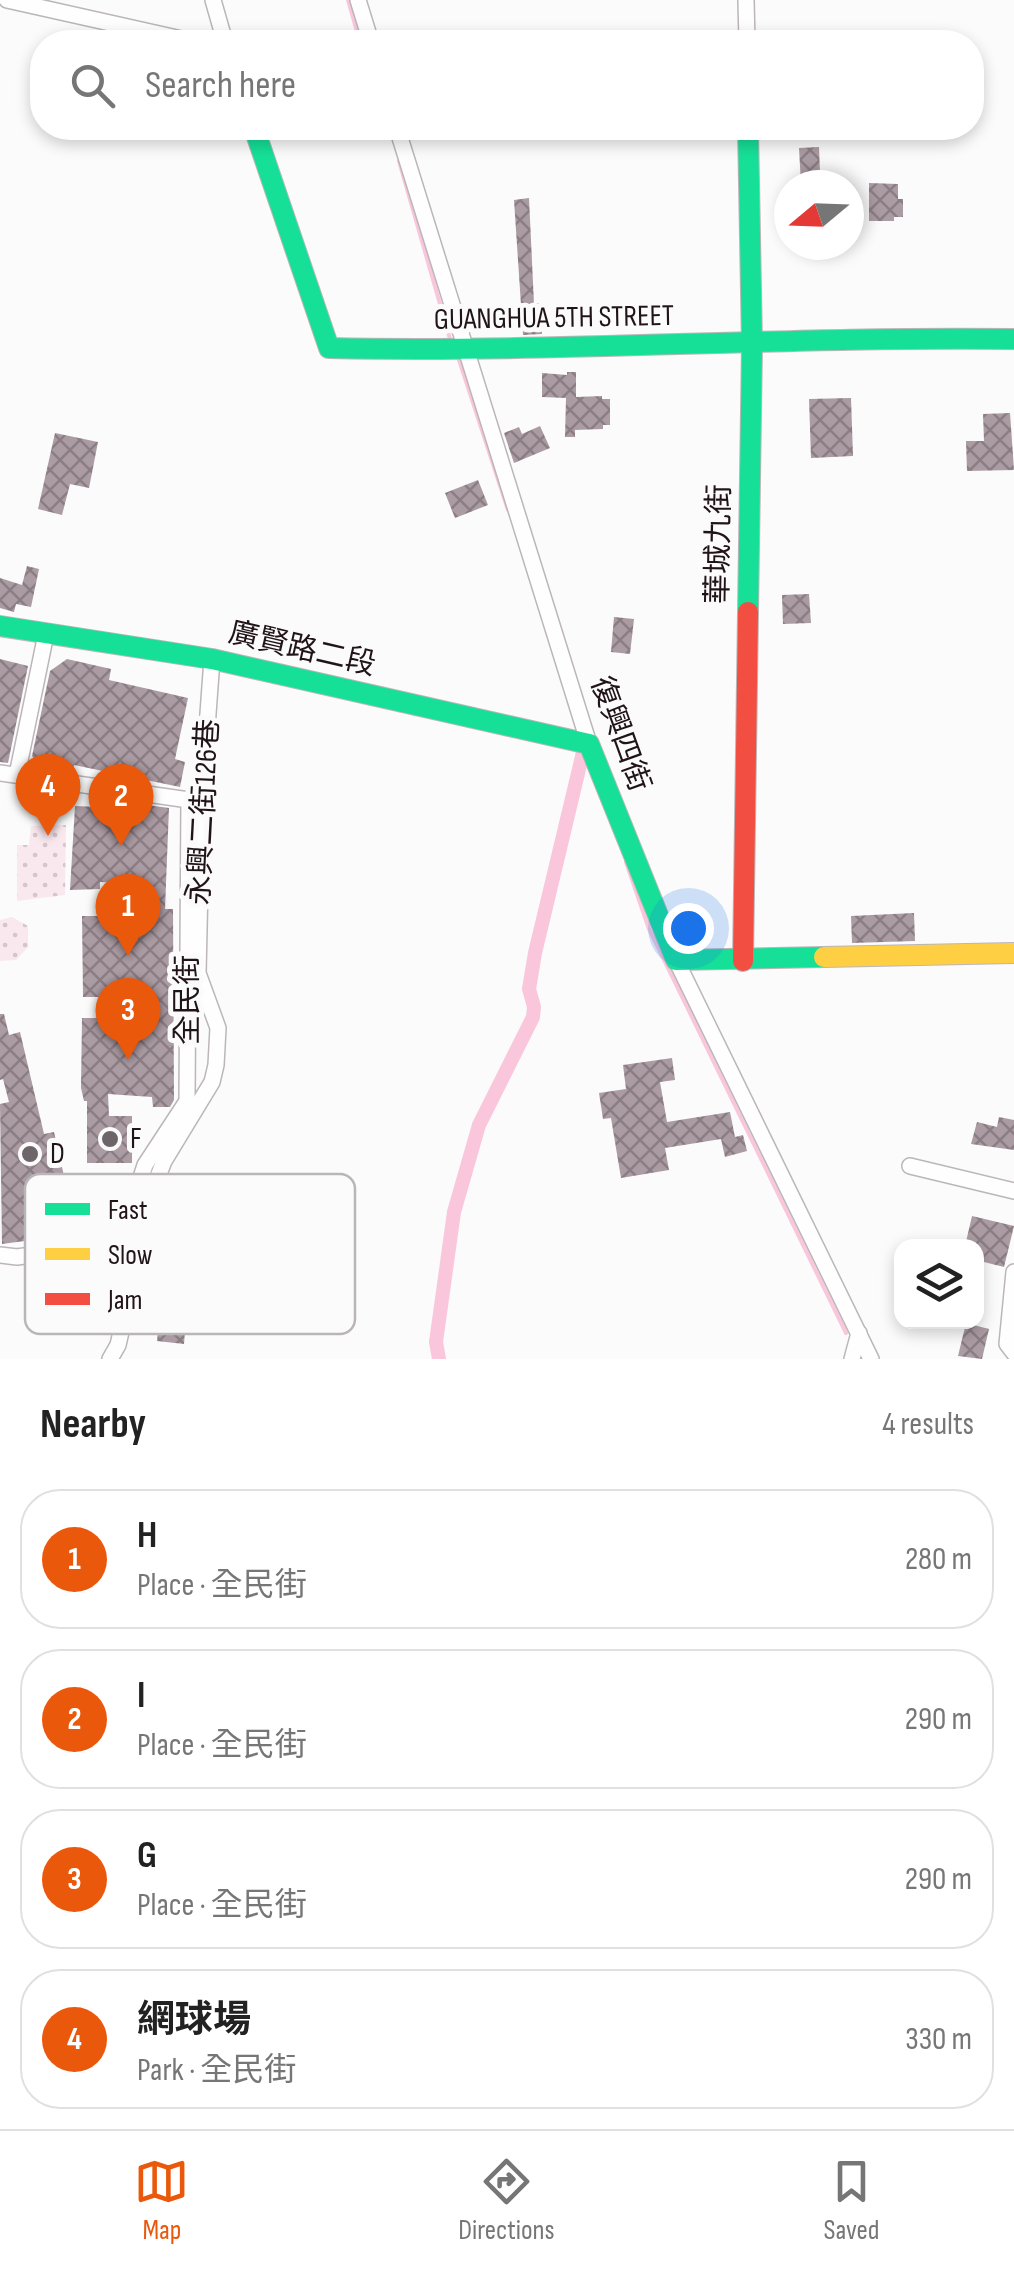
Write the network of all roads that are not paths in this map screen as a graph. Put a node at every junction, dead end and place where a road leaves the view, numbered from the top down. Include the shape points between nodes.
1 (7, 0) edge
2 (213, 0) edge
3 (358, 0) edge
4 (746, 0) edge
5 (141, 30) edge
6 (222, 30) edge
7 (368, 30) edge
8 (747, 30) edge
9 (258, 140) edge
10 (401, 140) edge
11 (748, 140) edge
12 (1014, 339) edge
13 (752, 345) junction
14 (464, 351) junction
15 (0, 626) edge
16 (46, 634) junction
17 (212, 659) junction
18 (590, 744) junction
19 (8, 774) edge
20 (1014, 953) edge
21 (676, 960) junction
22 (743, 961) junction
23 (910, 1166) dead end
24 (142, 1174) edge
25 (159, 1174) edge
26 (1014, 1191) edge
27 (0, 1255) edge
28 (25, 1256) edge
29 (1014, 1272) edge
30 (859, 1332) junction
31 (120, 1334) edge
32 (1014, 1353) edge
33 (110, 1359) edge
34 (852, 1359) edge
35 (871, 1359) edge

1 - 5 street
2 - 6 street
3 - 7 street
4 - 8 street
9 - 14 street, GUANGHUA 5TH STREET via 328,348
10 - 14 street, 復興四街
11 - 13 street, 華城九街
12 - 13 street, GUANGHUA 5TH STREET
13 - 14 street, GUANGHUA 5TH STREET
13 - 22 street, 華城九街
14 - 18 street, 復興四街
15 - 16 street, 廣賢路二段
16 - 17 street, 廣賢路二段
16 - 19 street, 全民街
17 - 18 street, 廣賢路二段
17 - 25 street, 永興二街126巷 via 198,973 218,1028 216,1065
18 - 21 street, 復興四街
19 - 24 street, 全民街 via 189,800 187,1101
20 - 22 street
21 - 22 street
21 - 30 street, 復興四街
23 - 26 street
27 - 28 street, 全民街
29 - 32 street via 1007,1344
30 - 34 street
30 - 35 street, 復興四街
31 - 33 street, 永興二街126巷

